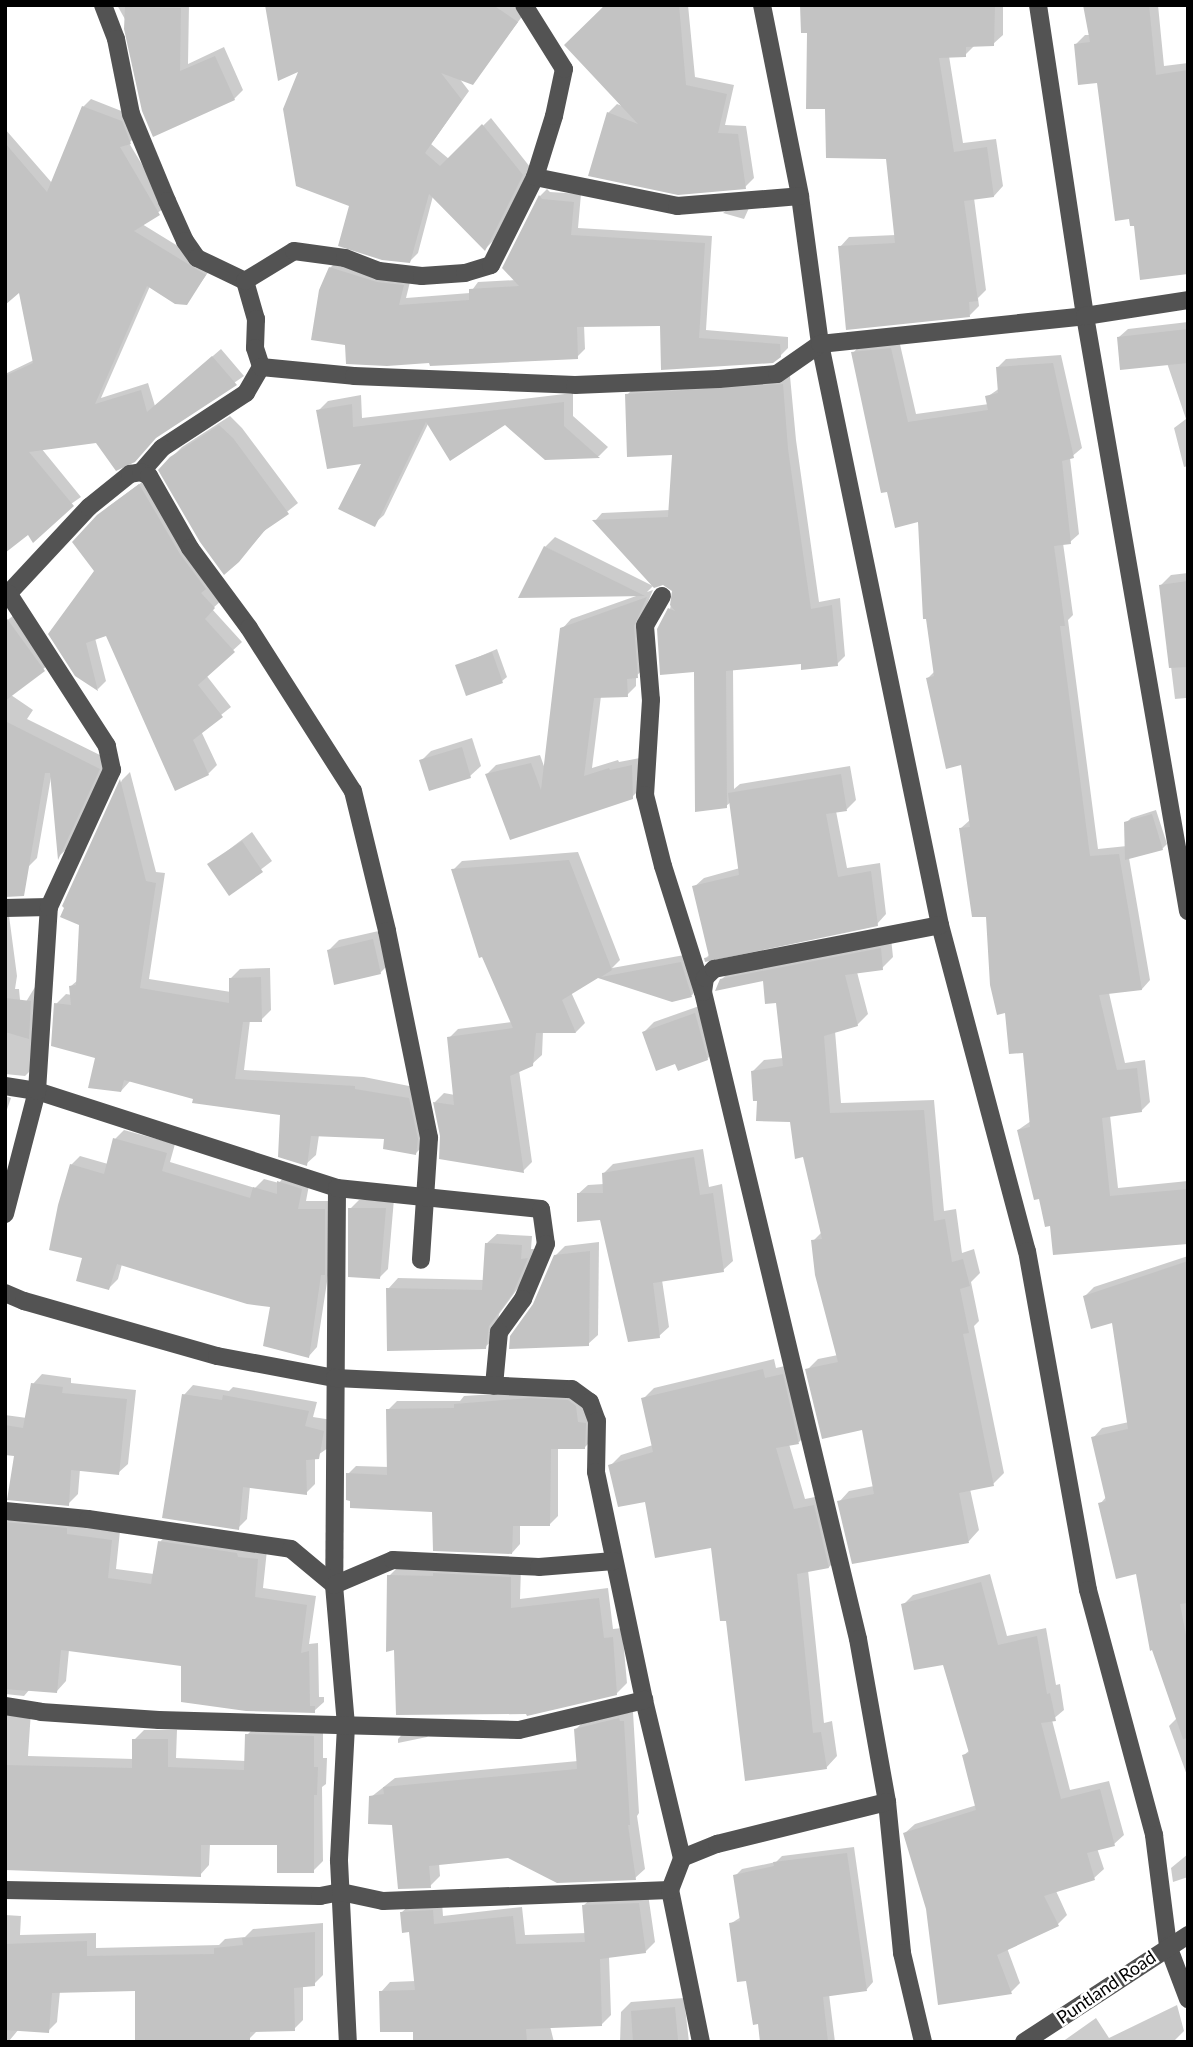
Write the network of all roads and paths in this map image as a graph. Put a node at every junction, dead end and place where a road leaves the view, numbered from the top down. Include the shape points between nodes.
1 (103, 5) edge
2 (524, 5) edge
3 (762, 5) edge
4 (1038, 5) edge
5 (535, 177) junction
6 (800, 197) junction
7 (245, 281) junction
8 (1188, 300) edge
9 (1086, 316) junction
10 (820, 344) junction
11 (261, 366) junction
12 (141, 472) junction
13 (7, 595) edge
14 (662, 596) dead end
15 (49, 907) junction
16 (5, 908) edge
17 (1188, 911) edge
18 (940, 925) junction
19 (703, 992) junction
20 (5, 1086) edge
21 (37, 1091) junction
22 (337, 1188) junction
23 (425, 1197) junction
24 (5, 1214) edge
25 (421, 1260) dead end
26 (5, 1293) edge
27 (335, 1378) junction
28 (494, 1386) junction
29 (5, 1511) edge
30 (614, 1561) junction
31 (334, 1585) junction
32 (643, 1700) junction
33 (5, 1706) edge
34 (346, 1726) junction
35 (887, 1802) junction
36 (682, 1858) junction
37 (5, 1890) edge
38 (670, 1890) junction
39 (341, 1892) junction
40 (1188, 1935) edge
41 (1168, 1946) junction
42 (1188, 1998) edge
43 (348, 2042) edge
44 (701, 2042) edge
45 (923, 2042) edge
46 (1024, 2042) edge

1 - 7 street via 116,39 131,114 185,241 197,258
2 - 5 street via 564,69
3 - 6 street
4 - 9 street
5 - 6 street via 677,206
5 - 7 street via 491,265 466,273 422,276 294,251
6 - 10 street
7 - 11 street via 256,319 255,348
8 - 9 street
9 - 10 street
9 - 17 street
10 - 11 street via 777,374 575,385 354,376
10 - 18 street
11 - 12 street via 246,393 162,448
12 - 13 street via 130,474 89,508
12 - 23 street via 156,484 190,548 249,628 353,791 429,1138
13 - 15 street via 107,746 112,769
14 - 19 street via 645,626 651,700 645,795
15 - 16 street
15 - 21 street
18 - 19 street via 714,969 705,978
18 - 41 street via 1027,1251 1088,1590 1154,1835
19 - 35 street via 858,1639
20 - 21 street
21 - 22 street
21 - 24 street
22 - 23 street
22 - 27 street
23 - 25 street
23 - 28 street via 541,1209 546,1244 523,1299 499,1332
26 - 27 street via 217,1356
27 - 28 street
27 - 31 street
28 - 30 street via 572,1389 590,1402 597,1421 596,1472
29 - 31 street via 291,1549
30 - 31 street via 539,1567 393,1560
30 - 32 street
31 - 34 street
32 - 34 street via 519,1730
32 - 36 street
33 - 34 street via 159,1720
34 - 39 street
35 - 36 street via 717,1844
35 - 45 street via 902,1953
36 - 38 street
37 - 39 street via 320,1896
38 - 39 street via 383,1901
38 - 44 street
39 - 43 street
40 - 41 street, Puntland Road
41 - 42 street
41 - 46 street, Puntland Road

